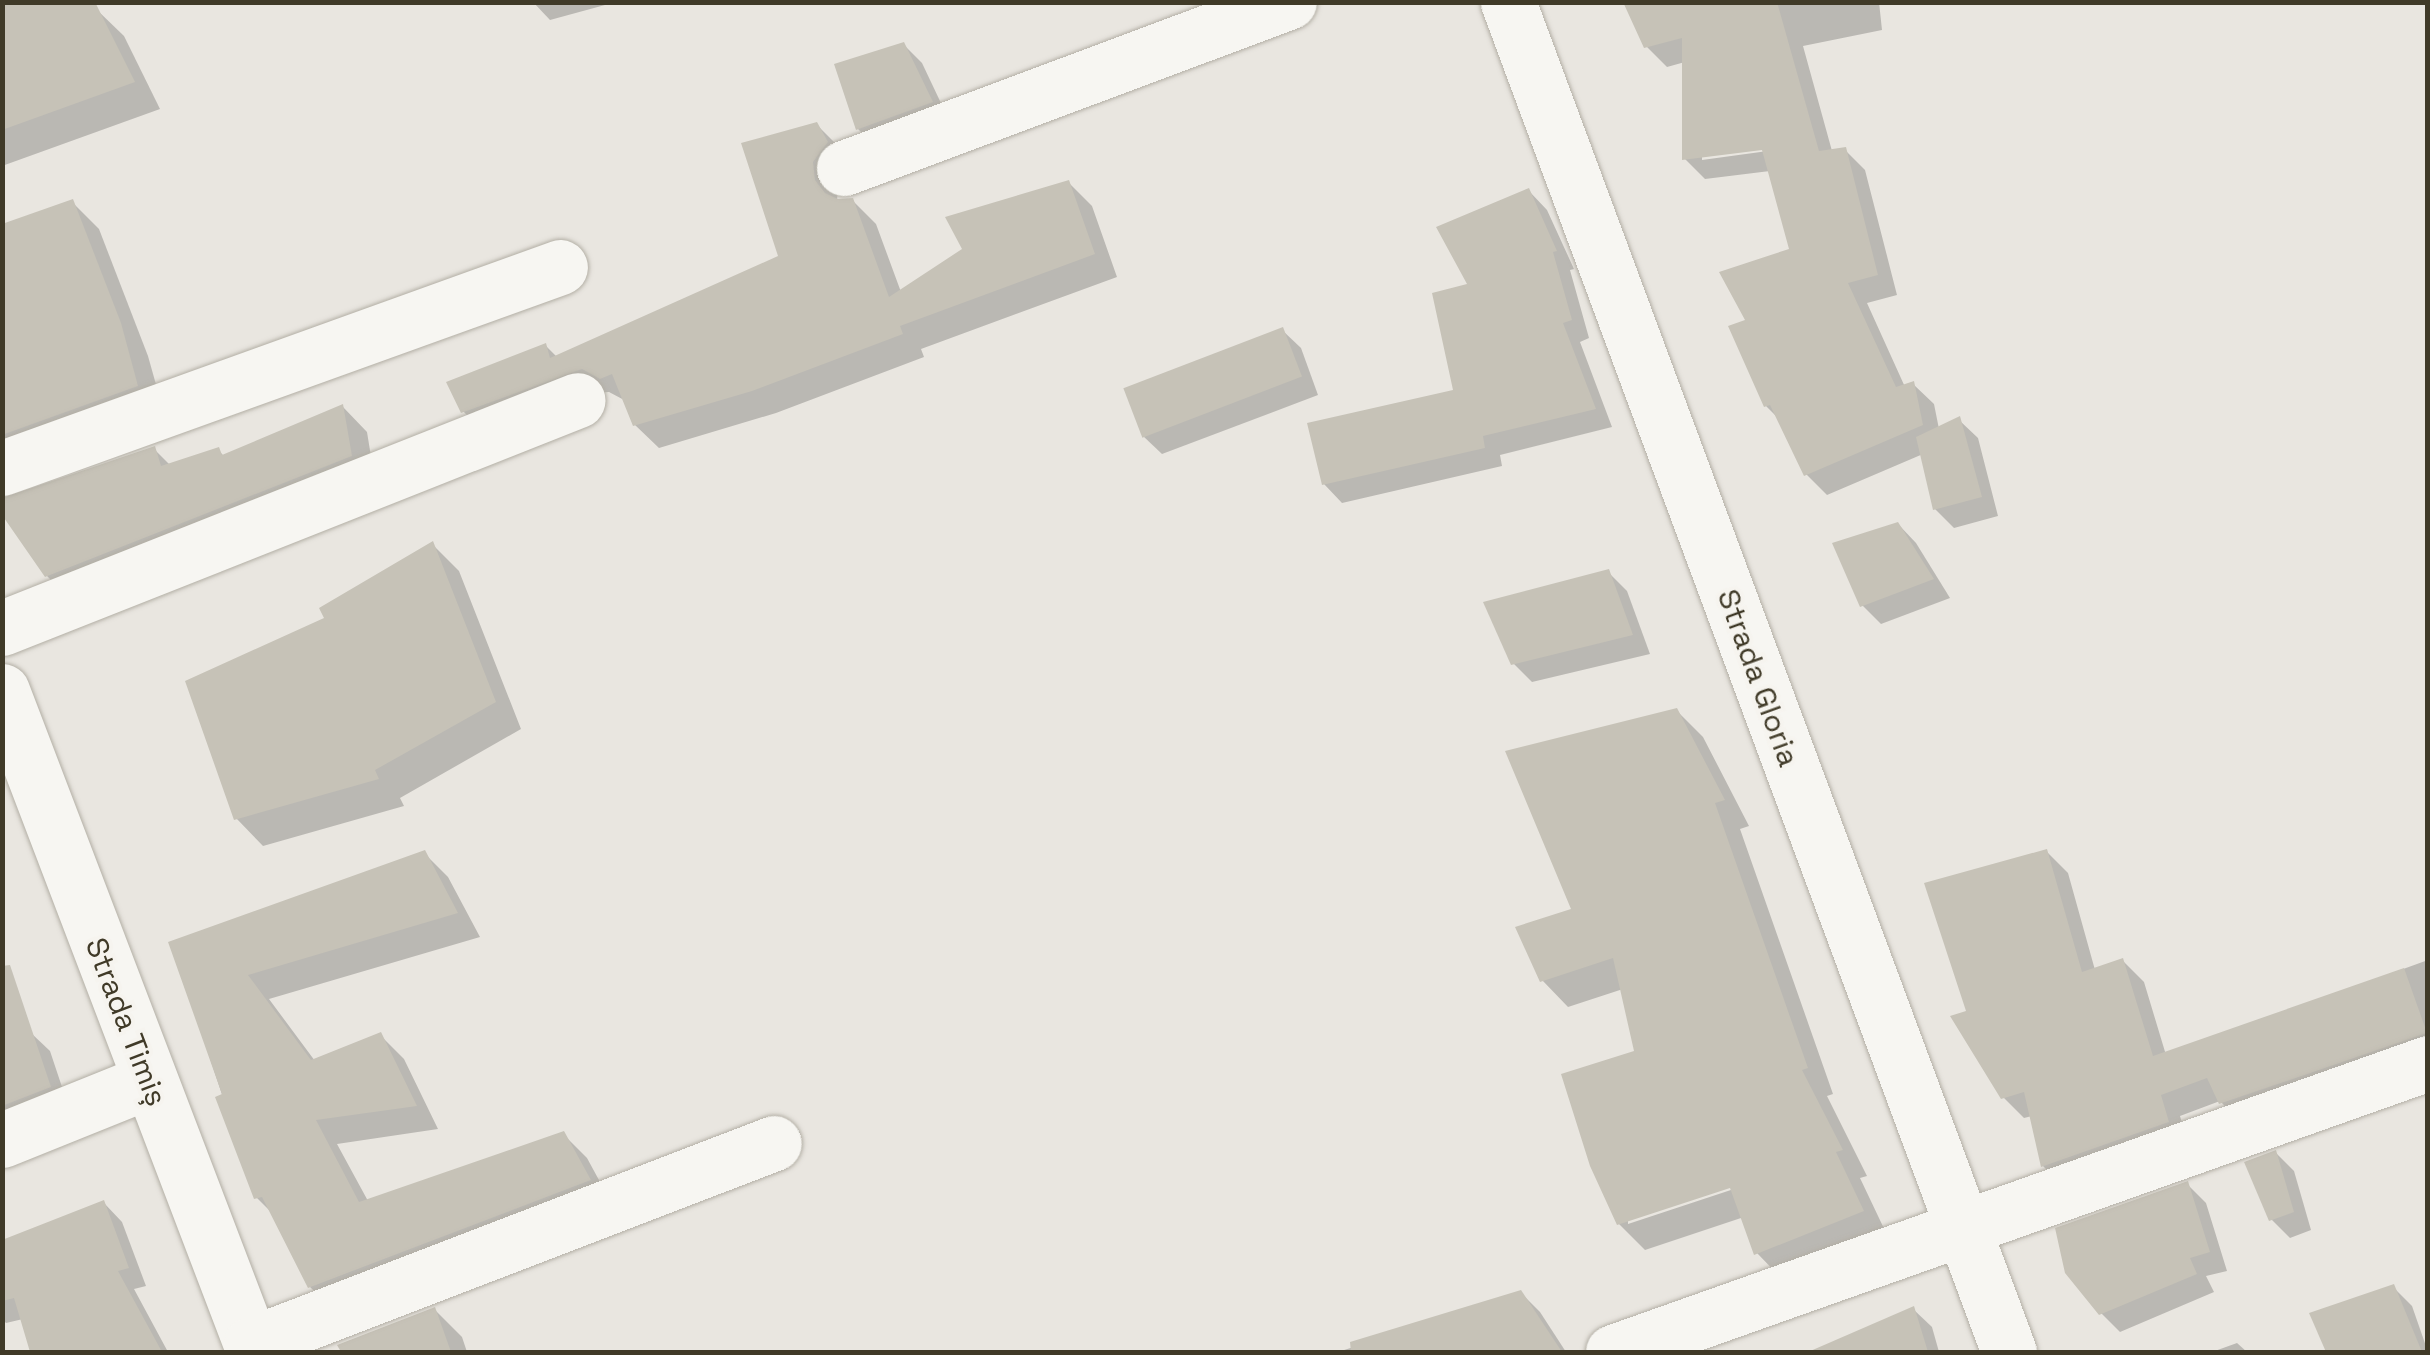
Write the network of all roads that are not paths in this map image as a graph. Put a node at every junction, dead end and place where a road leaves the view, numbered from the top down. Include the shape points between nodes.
1 (1289, 2) edge
2 (1508, 2) edge
3 (844, 168) dead end
4 (560, 268) dead end
5 (578, 400) dead end
6 (2, 468) edge
7 (2, 628) edge
8 (2, 691) edge
9 (18, 790) edge
10 (2428, 1064) edge
11 (149, 1081) junction
12 (2, 1140) edge
13 (774, 1143) dead end
14 (1962, 1230) junction
15 (252, 1348) edge
16 (1614, 1352) edge
17 (2010, 1352) edge

1 - 3 street
2 - 14 street, Strada Gloria
4 - 6 street
5 - 7 street
8 - 9 street, Strada Timiș
9 - 11 street, Strada Timiș
10 - 14 street
11 - 12 street
11 - 15 street, Strada Timiș
13 - 15 street
14 - 16 street
14 - 17 street, Strada Gloria

